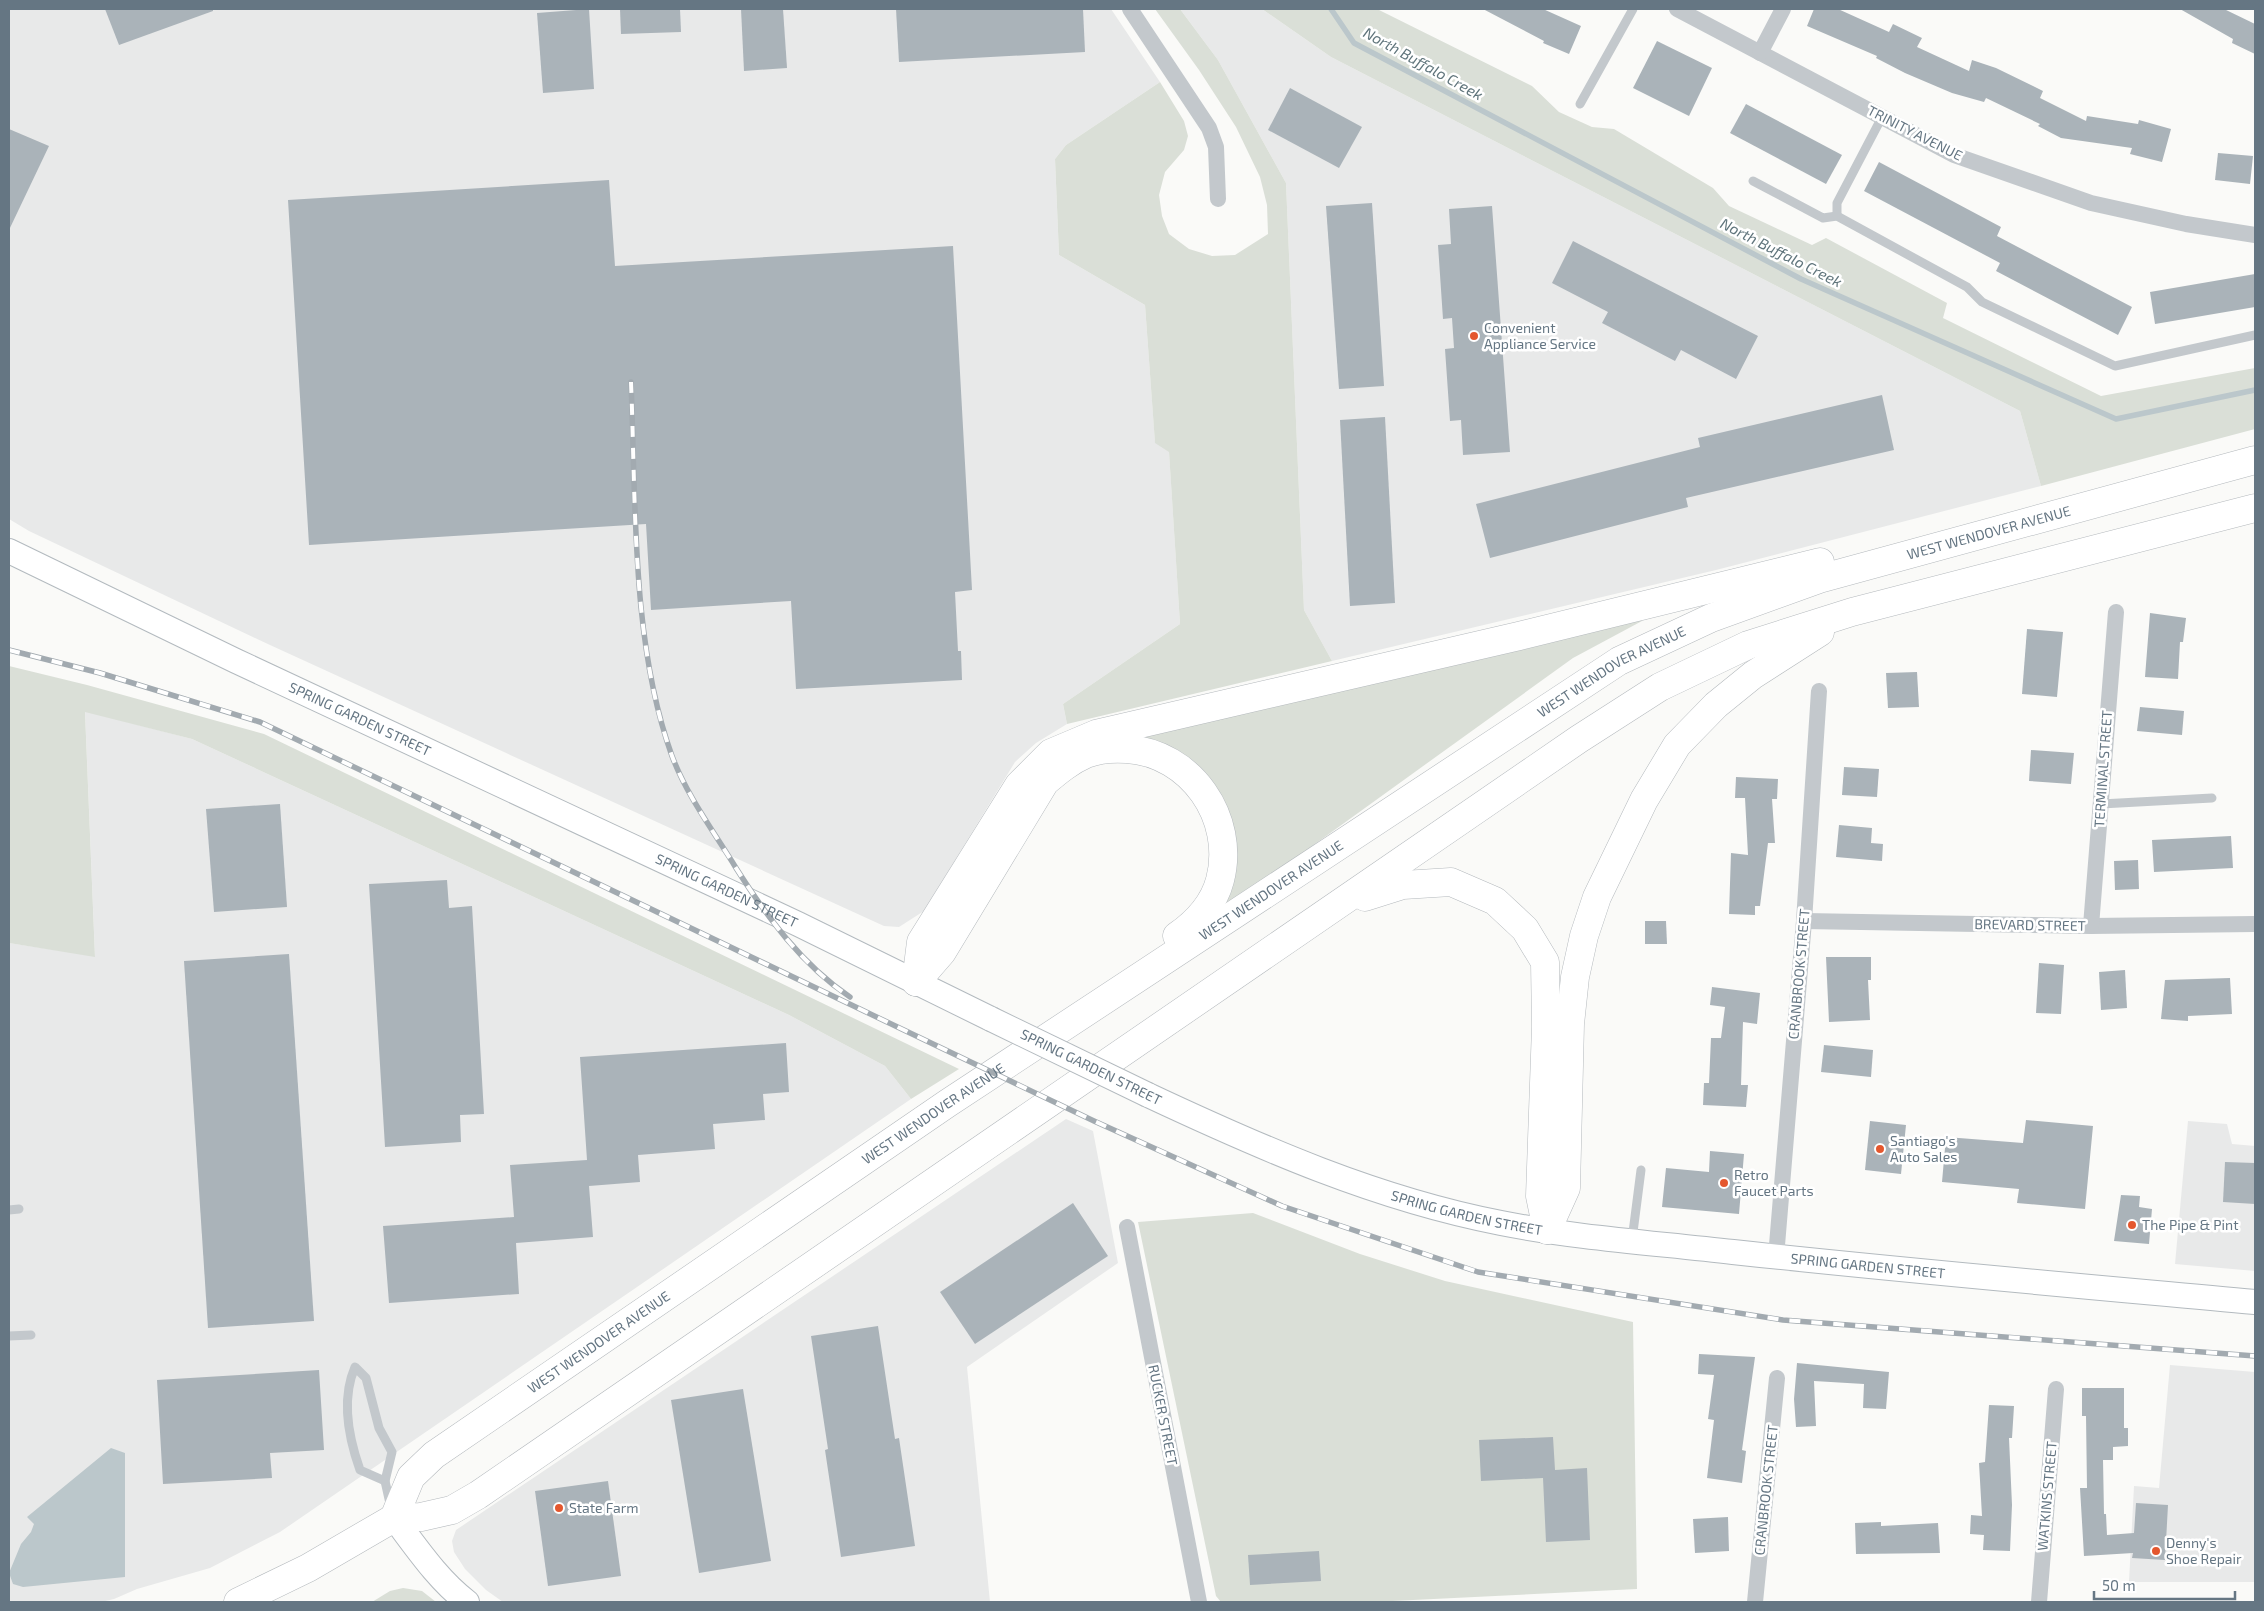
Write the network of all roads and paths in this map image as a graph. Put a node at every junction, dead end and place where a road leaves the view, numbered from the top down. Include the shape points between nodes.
1 (1130, 9) edge
2 (1633, 9) edge
3 (1677, 9) edge
4 (1783, 9) edge
5 (1760, 53) junction
6 (1580, 104) dead end
7 (1882, 117) junction
8 (1753, 181) dead end
9 (1218, 199) dead end
10 (1837, 216) junction
11 (2255, 235) edge
12 (2255, 335) edge
13 (2255, 460) edge
14 (2255, 508) edge
15 (1948, 543) junction
16 (9, 551) edge
17 (1852, 612) junction
18 (2116, 612) dead end
19 (1819, 691) dead end
20 (2212, 798) dead end
21 (2100, 804) junction
22 (1340, 905) junction
23 (1804, 921) junction
24 (2255, 924) edge
25 (2091, 926) junction
26 (916, 982) junction
27 (948, 1103) junction
28 (1641, 1170) dead end
29 (9, 1210) edge
30 (19, 1210) dead end
31 (1127, 1227) dead end
32 (1547, 1230) junction
33 (1632, 1241) junction
34 (1776, 1257) junction
35 (2255, 1302) edge
36 (31, 1335) dead end
37 (9, 1336) edge
38 (1777, 1378) dead end
39 (2056, 1389) dead end
40 (385, 1481) junction
41 (394, 1518) junction
42 (238, 1602) edge
43 (467, 1602) edge
44 (1200, 1602) edge
45 (1755, 1602) edge
46 (2039, 1602) edge

1 - 9 street via 1209,128 1216,147
2 - 6 lane
3 - 5 street, TRINITY AVENUE
4 - 5 street
5 - 7 street, TRINITY AVENUE
7 - 10 lane via 1837,203
7 - 11 street, TRINITY AVENUE via 1954,155 2091,203
8 - 10 lane via 1824,218
10 - 12 lane via 1967,287 1982,302 2115,366
13 - 15 highway, WEST WENDOVER AVENUE
14 - 17 highway
15 - 26 highway via 1868,550 1519,636 1096,734 1078,741 1051,753 1019,785 921,942
15 - 27 highway, WEST WENDOVER AVENUE via 1774,595 1711,618 1618,661
16 - 26 main road, SPRING GARDEN STREET
17 - 22 highway via 1748,645 1660,688 1579,739
17 - 32 highway via 1753,675 1716,705 1677,745 1644,800 1597,897 1584,936 1570,1024 1566,1188
18 - 21 street, TERMINAL STREET
19 - 23 street, CRANBROOK STREET
20 - 21 lane
21 - 25 street, TERMINAL STREET
22 - 32 highway via 1403,885 1451,882 1495,900 1525,929 1545,962 1540,1196
22 - 41 highway via 478,1495 452,1510 421,1517
23 - 25 street, BREVARD STREET
23 - 34 street, CRANBROOK STREET
24 - 25 street, BREVARD STREET
26 - 27 highway via 942,952 1034,798 1045,782 1063,766 1102,749 1139,750 1172,761 1200,787 1221,830 1224,862 1220,881 1207,908 1190,927
26 - 32 main road, SPRING GARDEN STREET, bridge via 1148,1095 1286,1157 1375,1189 1500,1223
27 - 41 highway, WEST WENDOVER AVENUE via 434,1454 411,1477
28 - 33 lane
29 - 30 lane
31 - 44 street, RUCKER STREET
32 - 33 main road, SPRING GARDEN STREET
33 - 34 main road, SPRING GARDEN STREET
34 - 35 main road, SPRING GARDEN STREET
36 - 37 lane
38 - 45 street, CRANBROOK STREET
39 - 46 street, WATKINS STREET
40 - 40 lane via 392,1452 379,1428 366,1378 355,1367 348,1383 352,1449 360,1470
40 - 41 lane
41 - 42 highway via 308,1568
41 - 43 main road via 443,1580

